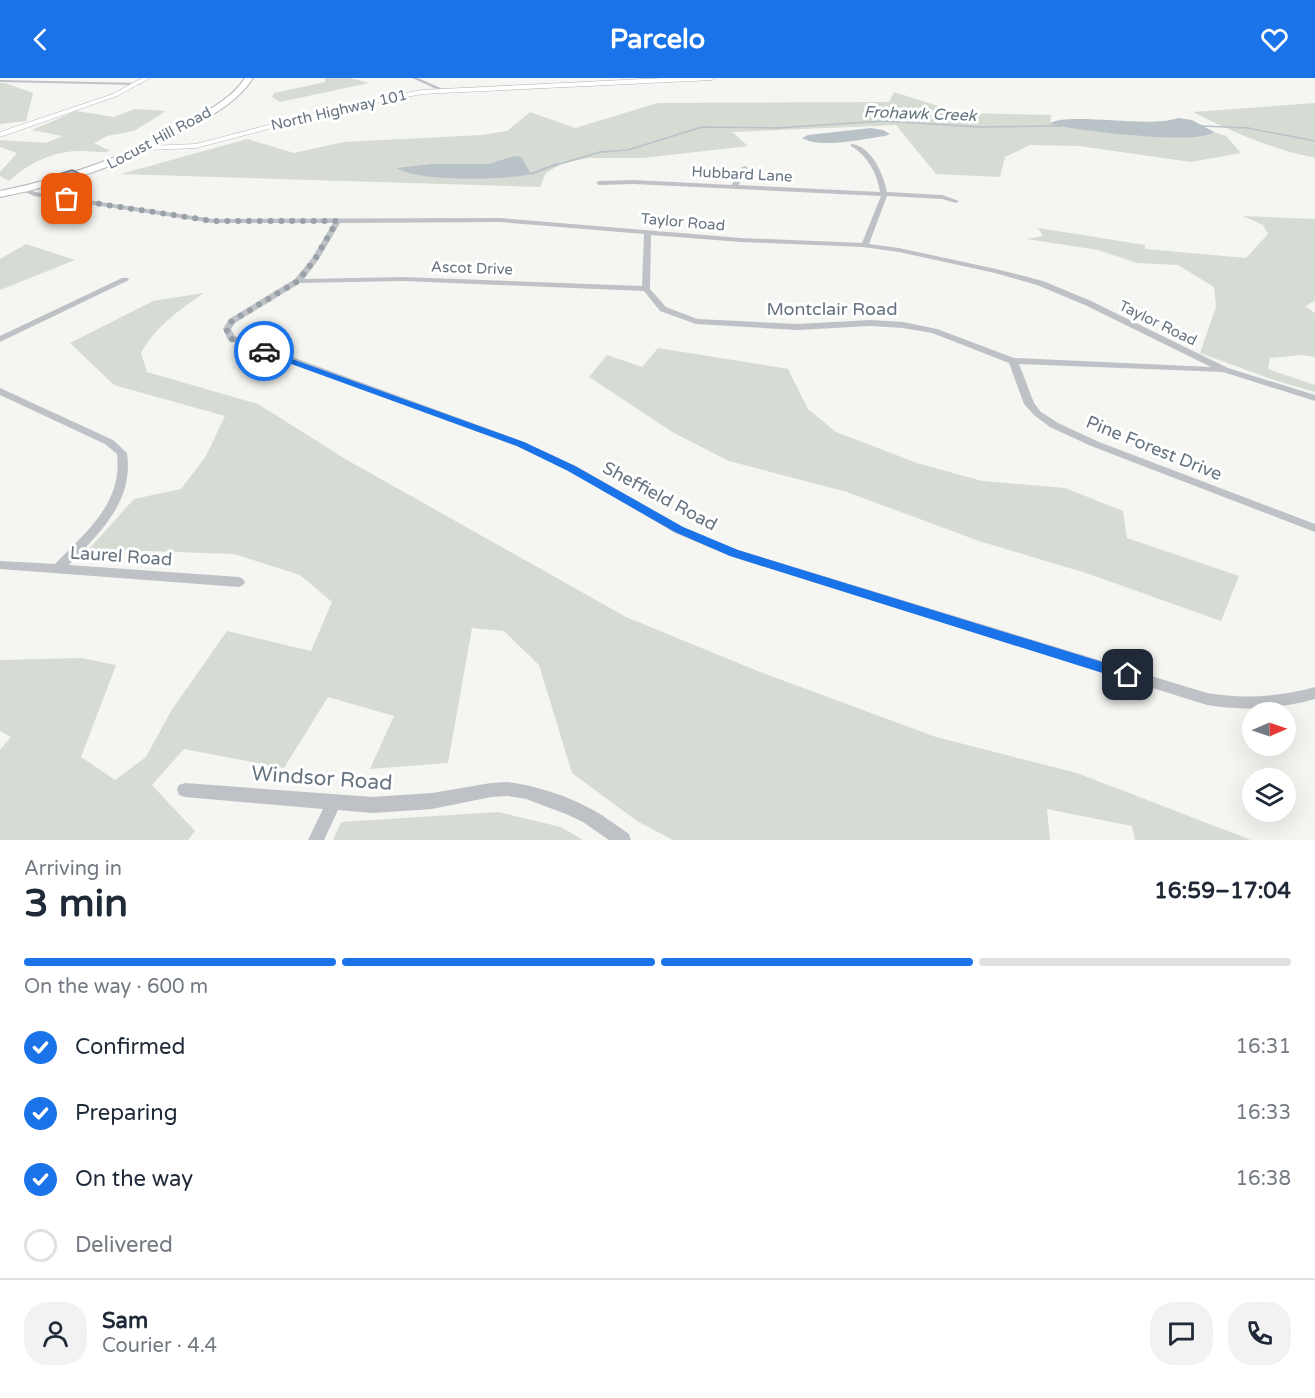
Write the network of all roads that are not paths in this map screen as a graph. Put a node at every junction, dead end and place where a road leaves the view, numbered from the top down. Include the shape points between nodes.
1 (147, 78) edge
2 (249, 78) edge
3 (414, 78) edge
4 (685, 78) edge
5 (712, 78) edge
6 (0, 81) edge
7 (139, 84) junction
8 (443, 90) junction
9 (0, 135) edge
10 (853, 146) dead end
11 (148, 148) junction
12 (745, 168) dead end
13 (599, 183) dead end
14 (735, 187) junction
15 (24, 190) junction
16 (0, 194) edge
17 (884, 194) junction
18 (957, 201) dead end
19 (337, 221) junction
20 (648, 232) junction
21 (865, 245) junction
22 (125, 280) dead end
23 (298, 281) junction
24 (646, 289) junction
25 (0, 339) edge
26 (1013, 361) junction
27 (1225, 370) junction
28 (0, 391) edge
29 (1315, 398) edge
30 (1315, 528) edge
31 (0, 566) edge
32 (58, 570) junction
33 (239, 582) dead end
34 (1315, 693) edge
35 (185, 790) dead end
36 (333, 804) junction
37 (316, 840) edge
38 (623, 840) edge

1 - 7 main road
2 - 11 main road, Locust Hill Road via 234,97
3 - 8 street
4 - 5 main road, North Highway 101
4 - 8 main road, North Highway 101
6 - 7 street
7 - 9 main road
8 - 11 main road, North Highway 101 via 351,105 196,146
10 - 17 street via 864,151 880,178
11 - 15 main road, Locust Hill Road via 88,173
12 - 14 street via 740,170
13 - 14 street, Hubbard Lane
14 - 17 street, Hubbard Lane
15 - 16 main road, Locust Hill Road
15 - 19 street, Taylor Road via 201,220
17 - 18 street, Hubbard Lane
17 - 21 street
19 - 20 street, Taylor Road via 508,220
19 - 23 street, Sheffield Road
20 - 21 street, Taylor Road
20 - 24 street
21 - 27 street, Taylor Road via 954,261 1040,283
22 - 25 street
23 - 24 street, Ascot Drive via 403,279
23 - 34 street, Sheffield Road via 232,321 228,336 520,444 572,468 679,530 734,553 1207,699 1254,705
24 - 26 street, Montclair Road via 663,309 696,321 798,327 903,325 934,331
26 - 27 street, Montclair Road
26 - 30 street, Pine Forest Drive via 1029,404 1049,422 1095,444
27 - 29 street, Taylor Road
28 - 32 street via 109,442 122,453 124,476 117,497
31 - 32 street, Laurel Road
32 - 33 street, Laurel Road
35 - 36 street, Windsor Road
36 - 37 street
36 - 38 street, Windsor Road via 393,805 508,789 569,807

